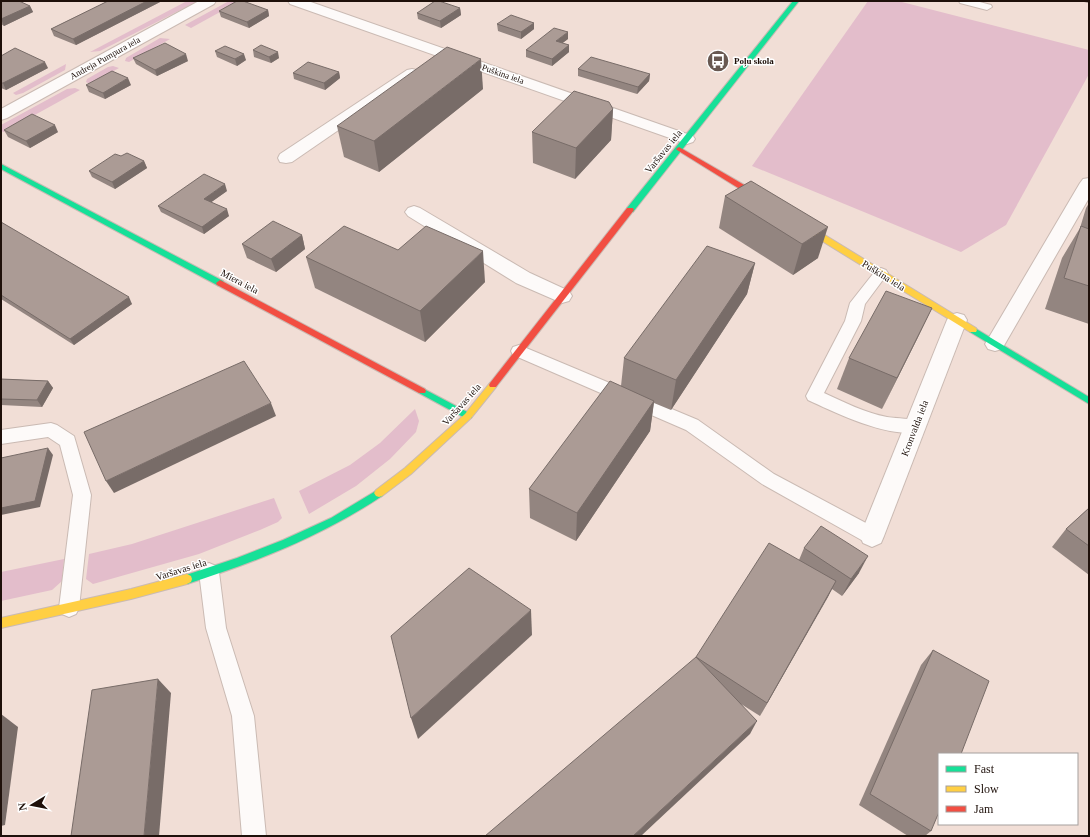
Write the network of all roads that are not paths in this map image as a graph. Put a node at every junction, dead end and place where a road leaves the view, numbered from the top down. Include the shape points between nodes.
1 (209, 1) edge
2 (295, 1) edge
3 (796, 1) edge
4 (964, 1) edge
5 (987, 6) dead end
6 (442, 53) junction
7 (1, 116) edge
8 (683, 144) junction
9 (286, 158) dead end
10 (1, 166) edge
11 (1089, 183) edge
12 (775, 208) edge
13 (414, 212) dead end
14 (788, 216) edge
15 (881, 274) junction
16 (562, 296) junction
17 (957, 320) junction
18 (995, 344) junction
19 (519, 350) junction
20 (1089, 401) edge
21 (468, 416) junction
22 (915, 426) junction
23 (1, 437) edge
24 (872, 536) joint
25 (209, 572) junction
26 (69, 608) junction
27 (1, 623) edge
28 (254, 836) edge

1 - 7 street, Andreja Pumpura iela
2 - 6 street, Puškina iela
3 - 8 street, Varšavas iela
4 - 5 lane
6 - 8 street, Puškina iela
6 - 9 street
8 - 12 street, Puškina iela
8 - 16 street, Varšavas iela
10 - 21 street, Miera iela
11 - 18 street
13 - 16 street via 523,278
14 - 15 street, Puškina iela
15 - 17 street, Puškina iela
15 - 22 lane via 858,303 853,321 814,396 854,414 888,424
16 - 19 street, Varšavas iela
17 - 18 street, Puškina iela
17 - 22 street, Kronvalda iela
18 - 20 street, Puškina iela
19 - 21 street, Varšavas iela
19 - 24 lane via 692,425 768,479
21 - 25 street, Varšavas iela via 414,467 369,500 308,534 246,561
22 - 24 street, Kronvalda iela
23 - 26 lane via 51,430 68,441 82,495
25 - 26 street, Varšavas iela via 137,593
25 - 28 lane via 216,628 243,716
26 - 27 street, Varšavas iela

